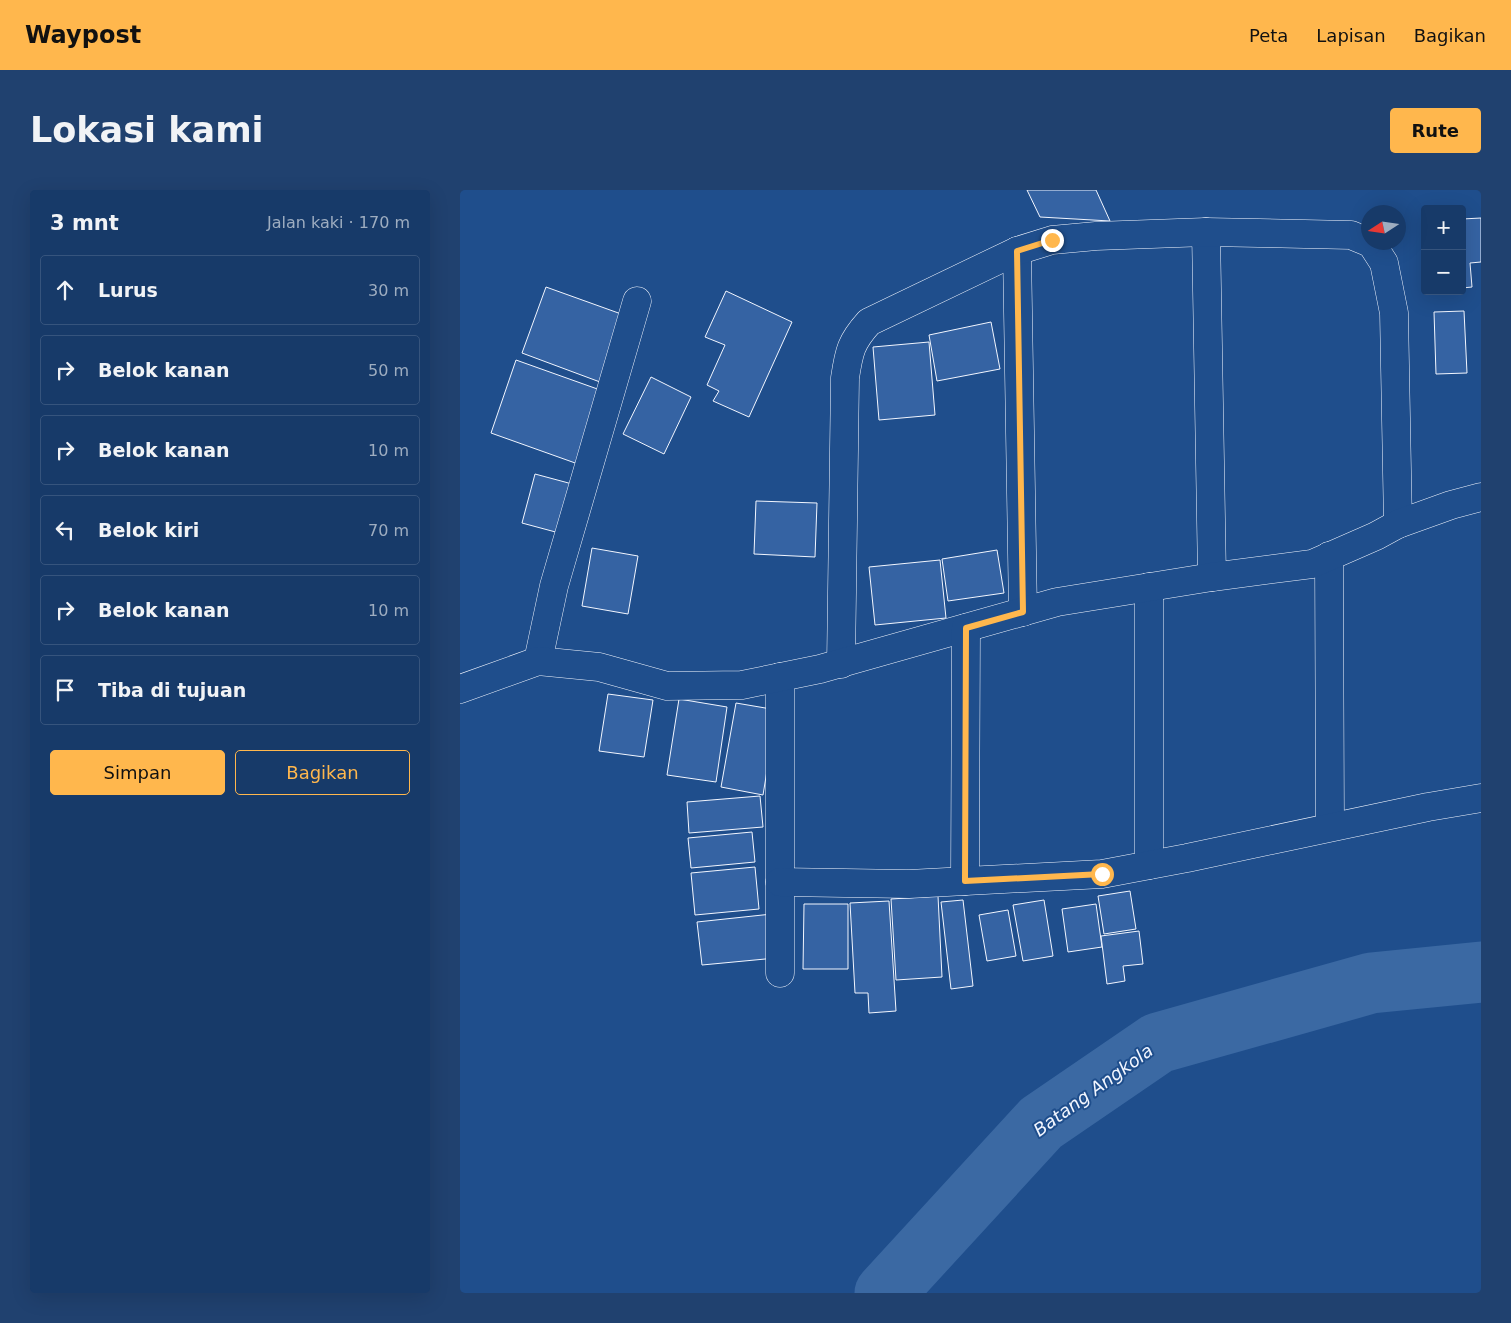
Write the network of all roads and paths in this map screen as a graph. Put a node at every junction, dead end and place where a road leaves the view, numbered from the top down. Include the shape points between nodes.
1 (1206, 232) junction
2 (1361, 239) edge
3 (1376, 250) edge
4 (1017, 251) junction
5 (637, 300) dead end
6 (1481, 497) edge
7 (1398, 524) junction
8 (1329, 556) junction
9 (1212, 577) junction
10 (1149, 587) junction
11 (1023, 612) junction
12 (966, 628) junction
13 (538, 661) junction
14 (841, 664) junction
15 (780, 677) junction
16 (460, 688) edge
17 (1481, 798) edge
18 (1330, 827) junction
19 (1149, 865) junction
20 (965, 881) junction
21 (780, 882) junction
22 (780, 973) dead end

1 - 2 street via 1351,236
1 - 4 street via 1052,240
1 - 9 street
3 - 7 street via 1384,263 1394,313
4 - 11 street
4 - 14 street via 869,322 856,336 849,351 845,378
5 - 13 street via 554,586
6 - 7 street
7 - 8 street
8 - 9 street via 1312,564
8 - 18 street
9 - 10 street
10 - 11 street via 1057,602
10 - 19 street
11 - 12 street
12 - 14 street
12 - 20 street
13 - 15 street via 599,667 667,686 742,685
13 - 16 street
14 - 15 street
15 - 21 street
17 - 18 street
18 - 19 street
19 - 20 street via 1102,874
20 - 21 street via 908,884
21 - 22 street

